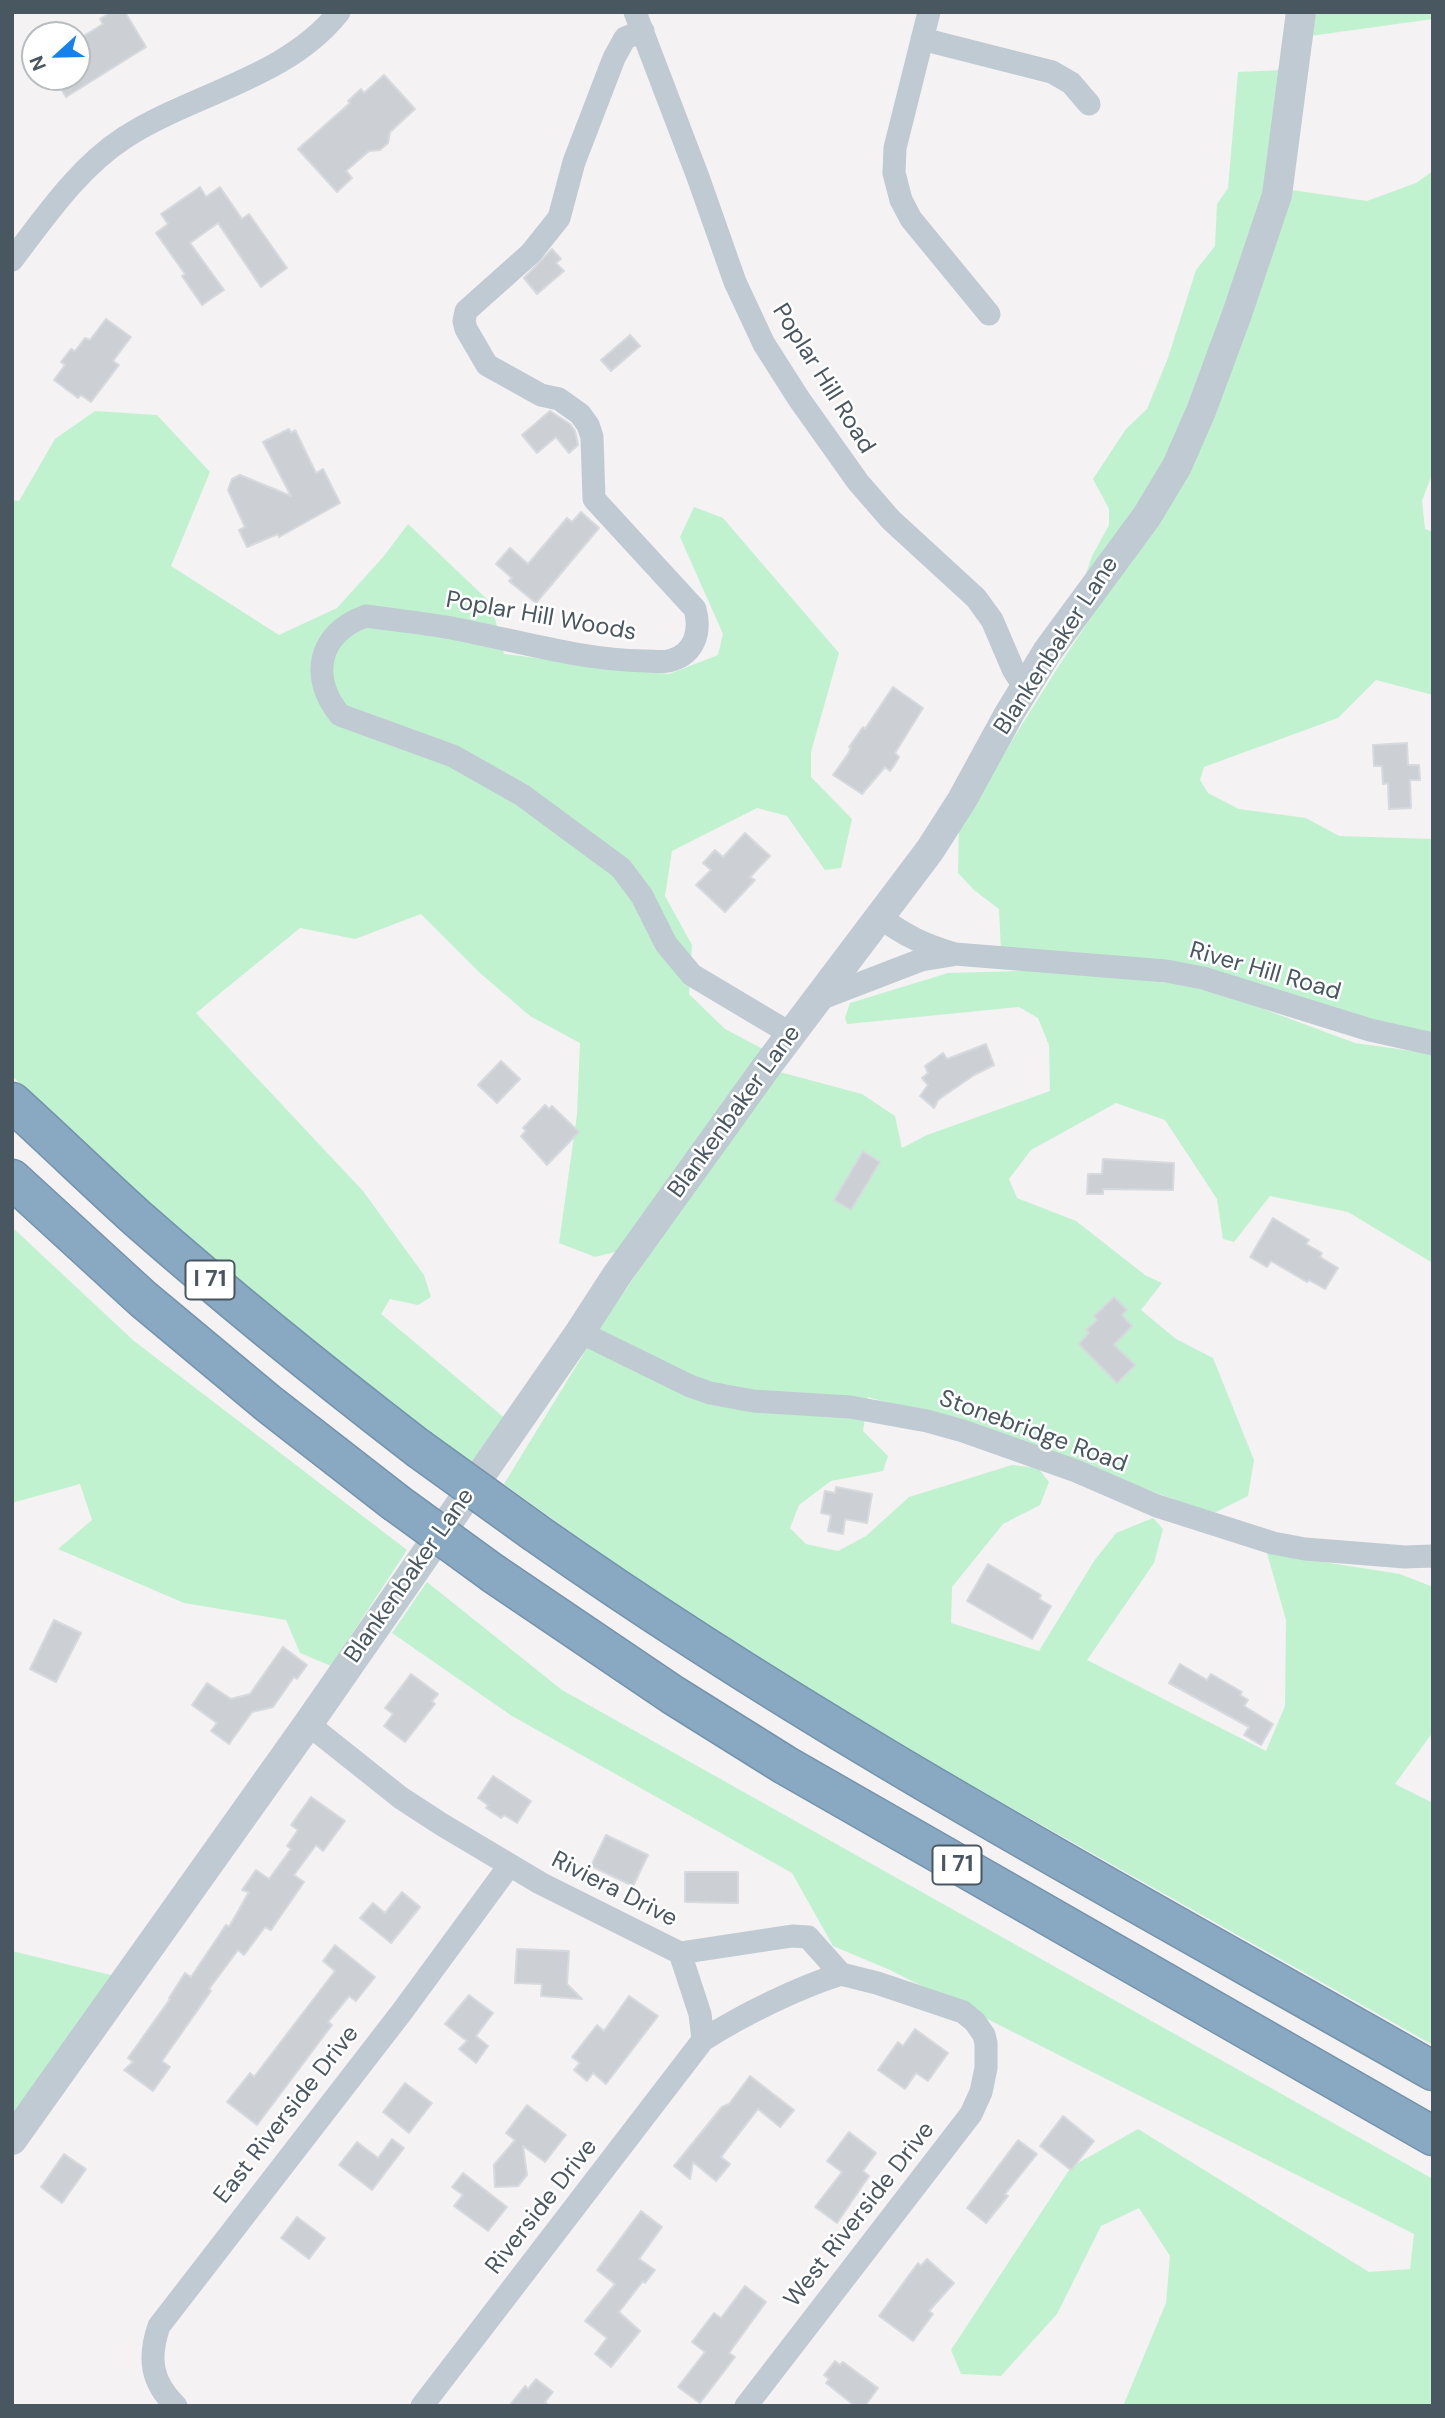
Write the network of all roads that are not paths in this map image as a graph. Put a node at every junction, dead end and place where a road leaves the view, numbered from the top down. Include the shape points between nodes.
1 (339, 12) edge
2 (929, 12) edge
3 (1301, 12) edge
4 (639, 22) edge
5 (922, 39) junction
6 (1088, 104) dead end
7 (12, 260) edge
8 (989, 314) dead end
9 (1024, 688) junction
10 (880, 917) junction
11 (955, 954) junction
12 (817, 1000) junction
13 (791, 1034) junction
14 (1433, 1044) edge
15 (12, 1102) edge
16 (12, 1179) edge
17 (580, 1332) junction
18 (1433, 1556) edge
19 (308, 1724) junction
20 (509, 1866) junction
21 (680, 1953) junction
22 (842, 1974) junction
23 (703, 2040) junction
24 (1433, 2071) edge
25 (1433, 2136) edge
26 (12, 2140) edge
27 (177, 2406) edge
28 (422, 2406) edge
29 (746, 2406) edge

1 - 7 street via 295,53 123,139 80,176
2 - 5 street
3 - 9 street, Blankenbaker Lane via 1277,195 1196,424 1147,516
4 - 9 street, Poplar Hill Road via 735,282 764,344 858,482 891,520 976,598 992,620
4 - 13 street, Poplar Hill Woods via 614,58 574,162 559,218 531,253 466,311 464,321 487,365 559,400 589,425 594,499 695,609 698,635 681,657 668,662 617,661 366,615 340,629 330,642 321,671 323,687 340,715 453,755 522,795 577,835 621,868 642,896 666,944 692,975
5 - 6 street via 1052,72 1071,83
5 - 8 street via 895,148 894,173 911,219
9 - 10 street, Blankenbaker Lane via 962,800
10 - 11 street, River Hill Road via 913,939
10 - 12 street, Blankenbaker Lane
11 - 12 street, River Hill Road via 921,960
11 - 14 street, River Hill Road via 1166,971
12 - 13 street, Blankenbaker Lane
13 - 17 street, Blankenbaker Lane
15 - 24 highway, I 71, bridge via 186,1260 322,1373 633,1602 867,1749
16 - 25 highway, I 71, bridge via 269,1404 494,1574 673,1695 785,1765
17 - 18 street, Stonebridge Road via 710,1393 753,1401 850,1407 939,1424 1076,1471 1157,1506 1273,1543 1405,1558
17 - 19 street, Blankenbaker Lane
19 - 20 street, Riviera Drive via 401,1798
19 - 26 street, Blankenbaker Lane
20 - 21 street, Riviera Drive
20 - 27 street, East Riverside Drive via 159,2326 153,2343 155,2377
21 - 22 street, Riviera Drive via 808,1937
21 - 23 street via 700,2014
22 - 23 street, Riverside Drive
22 - 29 street, West Riverside Drive via 963,2012 984,2035 983,2080 971,2114
23 - 28 street, Riverside Drive

